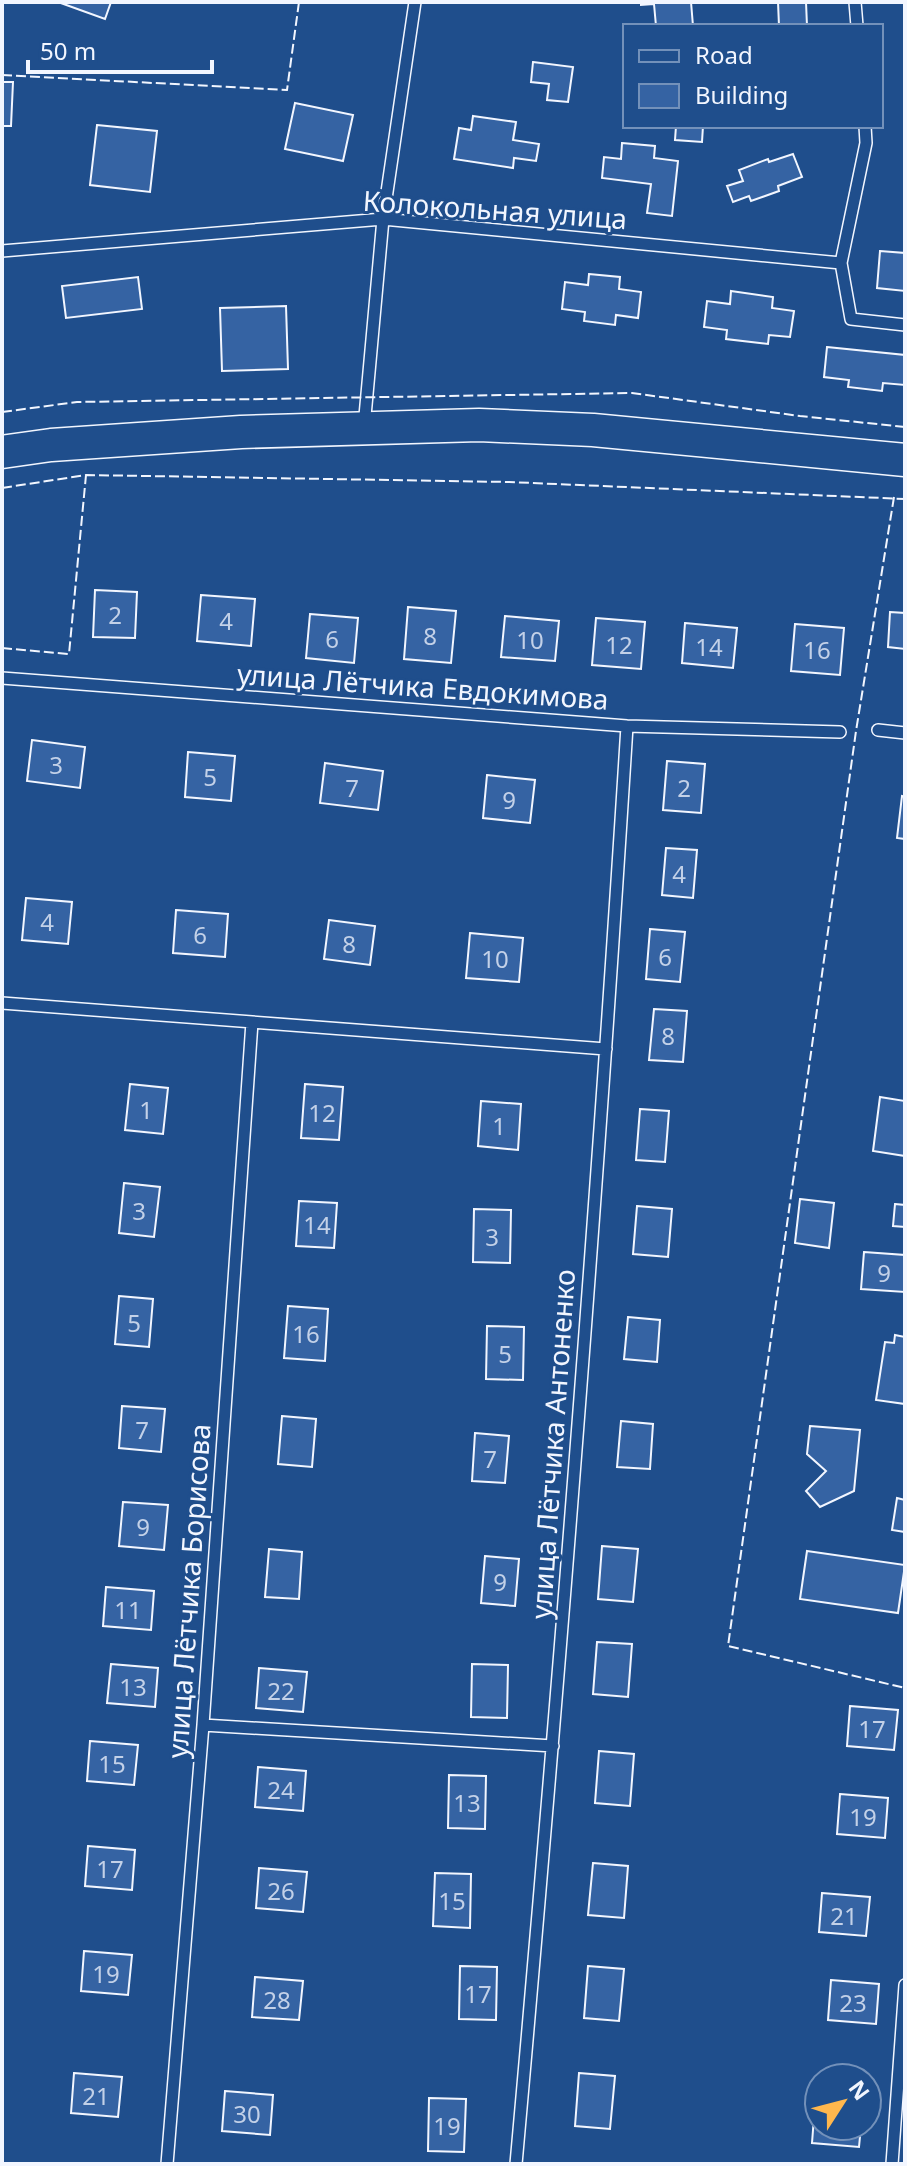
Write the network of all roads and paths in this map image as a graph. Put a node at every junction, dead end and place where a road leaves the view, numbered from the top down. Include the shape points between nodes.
1 (415, 2) edge
2 (855, 2) edge
3 (857, 24) edge
4 (865, 128) edge
5 (383, 219) junction
6 (2, 251) edge
7 (841, 263) junction
8 (905, 325) edge
9 (364, 428) junction
10 (2, 452) edge
11 (905, 460) edge
12 (2, 678) edge
13 (627, 726) junction
14 (878, 730) dead end
15 (840, 732) dead end
16 (905, 733) edge
17 (2, 1003) edge
18 (252, 1022) junction
19 (606, 1049) junction
20 (203, 1725) junction
21 (553, 1746) junction
22 (905, 1985) edge
23 (167, 2164) edge
24 (516, 2164) edge
25 (892, 2164) edge

1 - 5 lane
2 - 3 lane
4 - 7 lane
5 - 6 lane, Колокольная улица
5 - 7 lane, Колокольная улица
5 - 9 lane
7 - 8 lane via 851,319
9 - 10 street via 241,432
9 - 11 street via 479,425 593,430
12 - 13 lane, улица Лётчика Евдокимова
13 - 15 lane, улица Лётчика Евдокимова
13 - 19 lane, улица Лётчика Антоненко
14 - 16 lane
17 - 18 lane
18 - 19 lane
18 - 20 lane, улица Лётчика Борисова
19 - 21 lane, улица Лётчика Антоненко
20 - 21 lane
20 - 23 lane, улица Лётчика Борисова
21 - 24 lane, улица Лётчика Антоненко
22 - 25 lane

